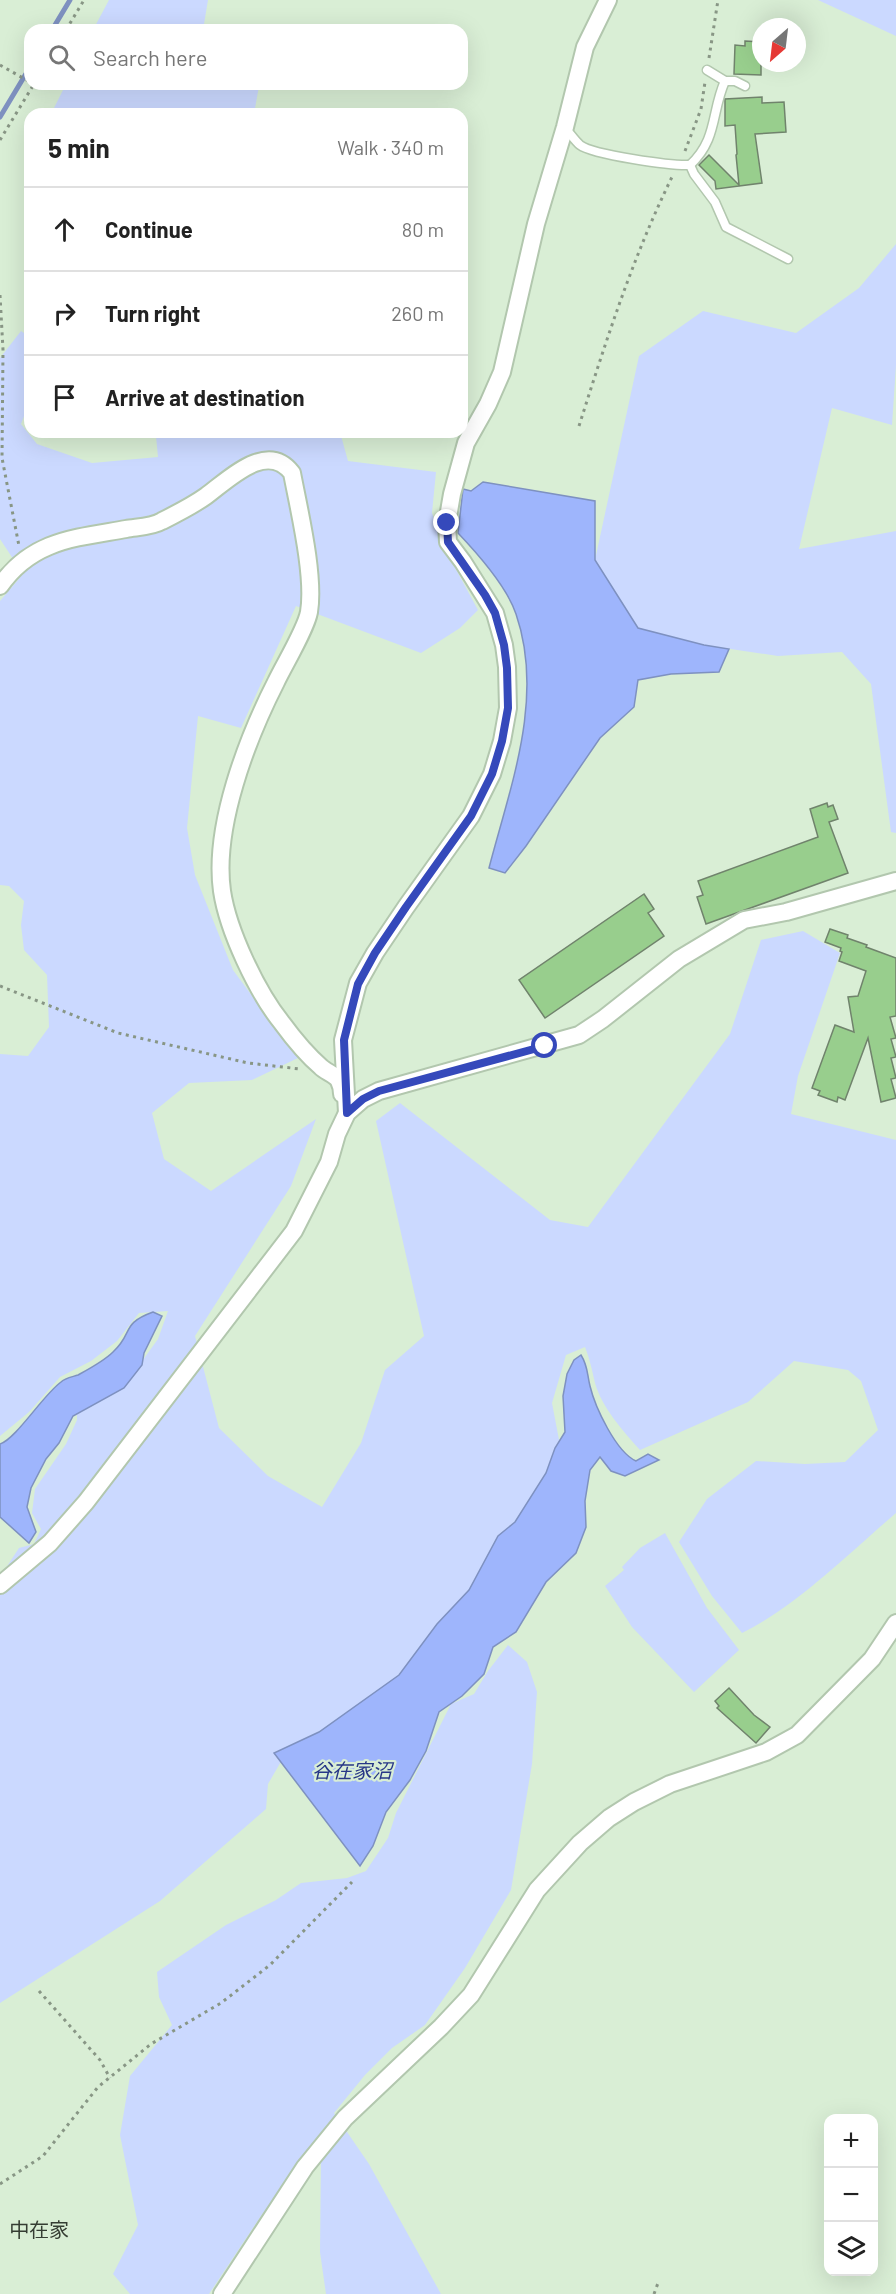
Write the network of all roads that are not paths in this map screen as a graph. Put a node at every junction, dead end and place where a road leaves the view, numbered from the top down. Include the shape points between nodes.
1 (608, 0) edge
2 (707, 70) road end
3 (725, 81) junction
4 (745, 86) dead end
5 (565, 127) junction
6 (690, 165) junction
7 (788, 259) dead end
8 (0, 586) edge
9 (896, 881) edge
10 (347, 1113) junction
11 (0, 1585) edge
12 (896, 1623) edge
13 (222, 2294) edge

1 - 5 street via 585,47
2 - 3 lane
3 - 4 lane
3 - 6 lane via 703,153
5 - 6 lane via 581,147 644,161
5 - 10 street via 536,224 502,372 466,443 447,523 448,542 495,613 504,645 508,708 502,741 492,774 471,816 375,953 358,984 344,1040
6 - 7 lane via 715,202 726,227
8 - 10 street via 42,547 158,524 258,462 273,460 292,473 311,597 308,616 241,763 221,857 222,892 233,932 253,978 281,1023 321,1067 339,1080
9 - 10 street via 744,920 679,959 579,1035 379,1091
10 - 11 street via 329,1162 294,1231 86,1502 50,1544
12 - 13 street via 872,1659 796,1734 766,1752 661,1789 609,1818 580,1843 537,1890 471,1995 345,2118 305,2168

